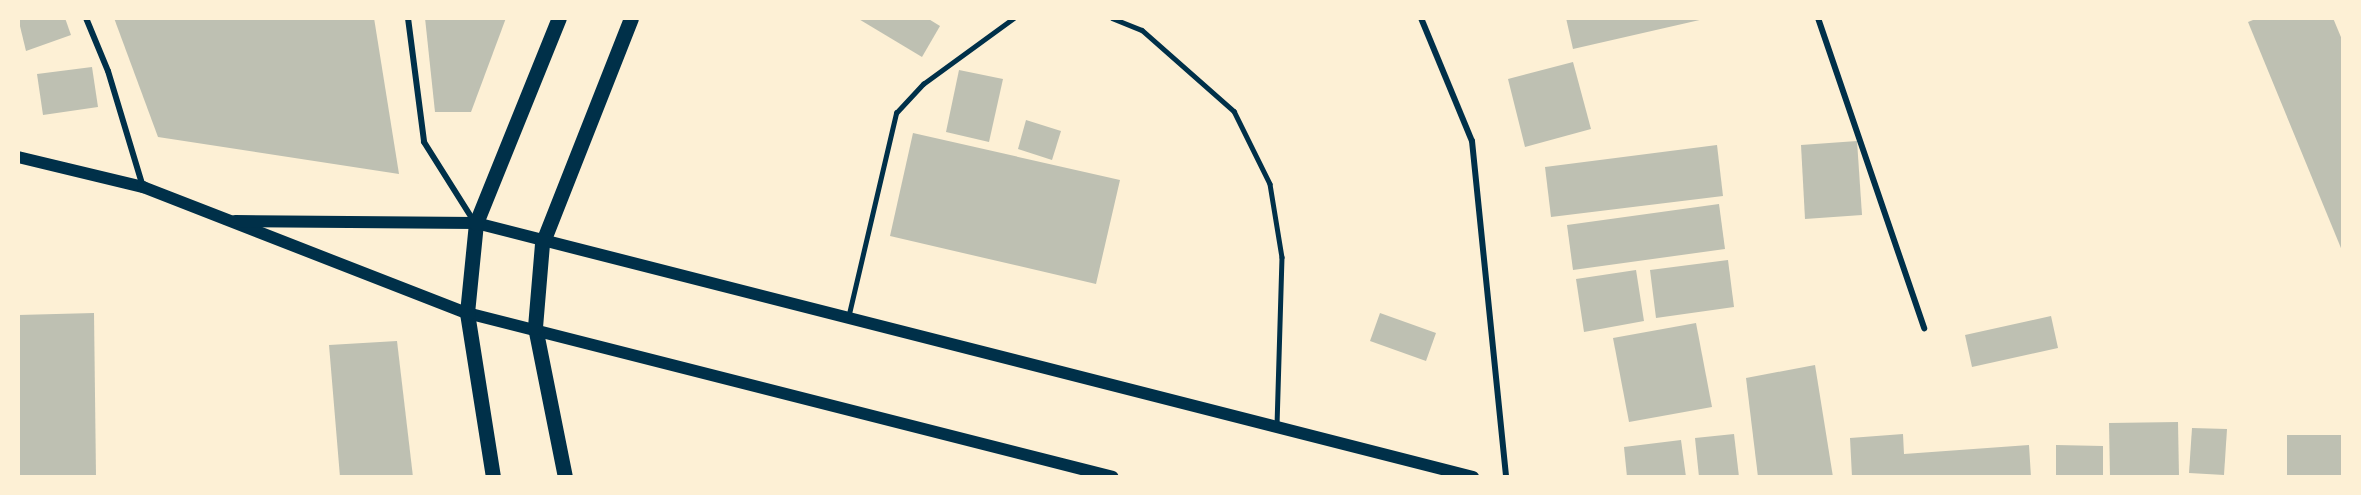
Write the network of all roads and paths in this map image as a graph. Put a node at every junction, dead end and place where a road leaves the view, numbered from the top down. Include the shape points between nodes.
1 (86, 18) edge
2 (408, 18) edge
3 (559, 18) edge
4 (631, 18) edge
5 (1014, 18) edge
6 (1112, 18) edge
7 (1421, 18) edge
8 (1818, 18) edge
9 (18, 157) edge
10 (143, 187) junction
11 (235, 221) junction
12 (476, 223) junction
13 (542, 244) junction
14 (467, 312) junction
15 (848, 318) junction
16 (535, 327) junction
17 (1924, 328) dead end
18 (1277, 427) junction
19 (493, 477) edge
20 (565, 477) edge
21 (1113, 477) edge
22 (1473, 477) edge
23 (1506, 477) edge

1 - 10 street via 108,71
2 - 12 street via 424,142
3 - 12 main road
4 - 13 main road
5 - 15 lane via 923,84 896,113
6 - 18 lane via 1142,30 1234,111 1270,184 1282,257
7 - 23 street via 1472,141
8 - 17 street
9 - 10 main road
10 - 11 main road
11 - 12 main road
11 - 14 main road
12 - 13 main road
12 - 14 main road
13 - 15 main road
13 - 16 main road
14 - 16 main road
14 - 19 main road
15 - 18 main road
16 - 20 main road
16 - 21 main road
18 - 22 main road

